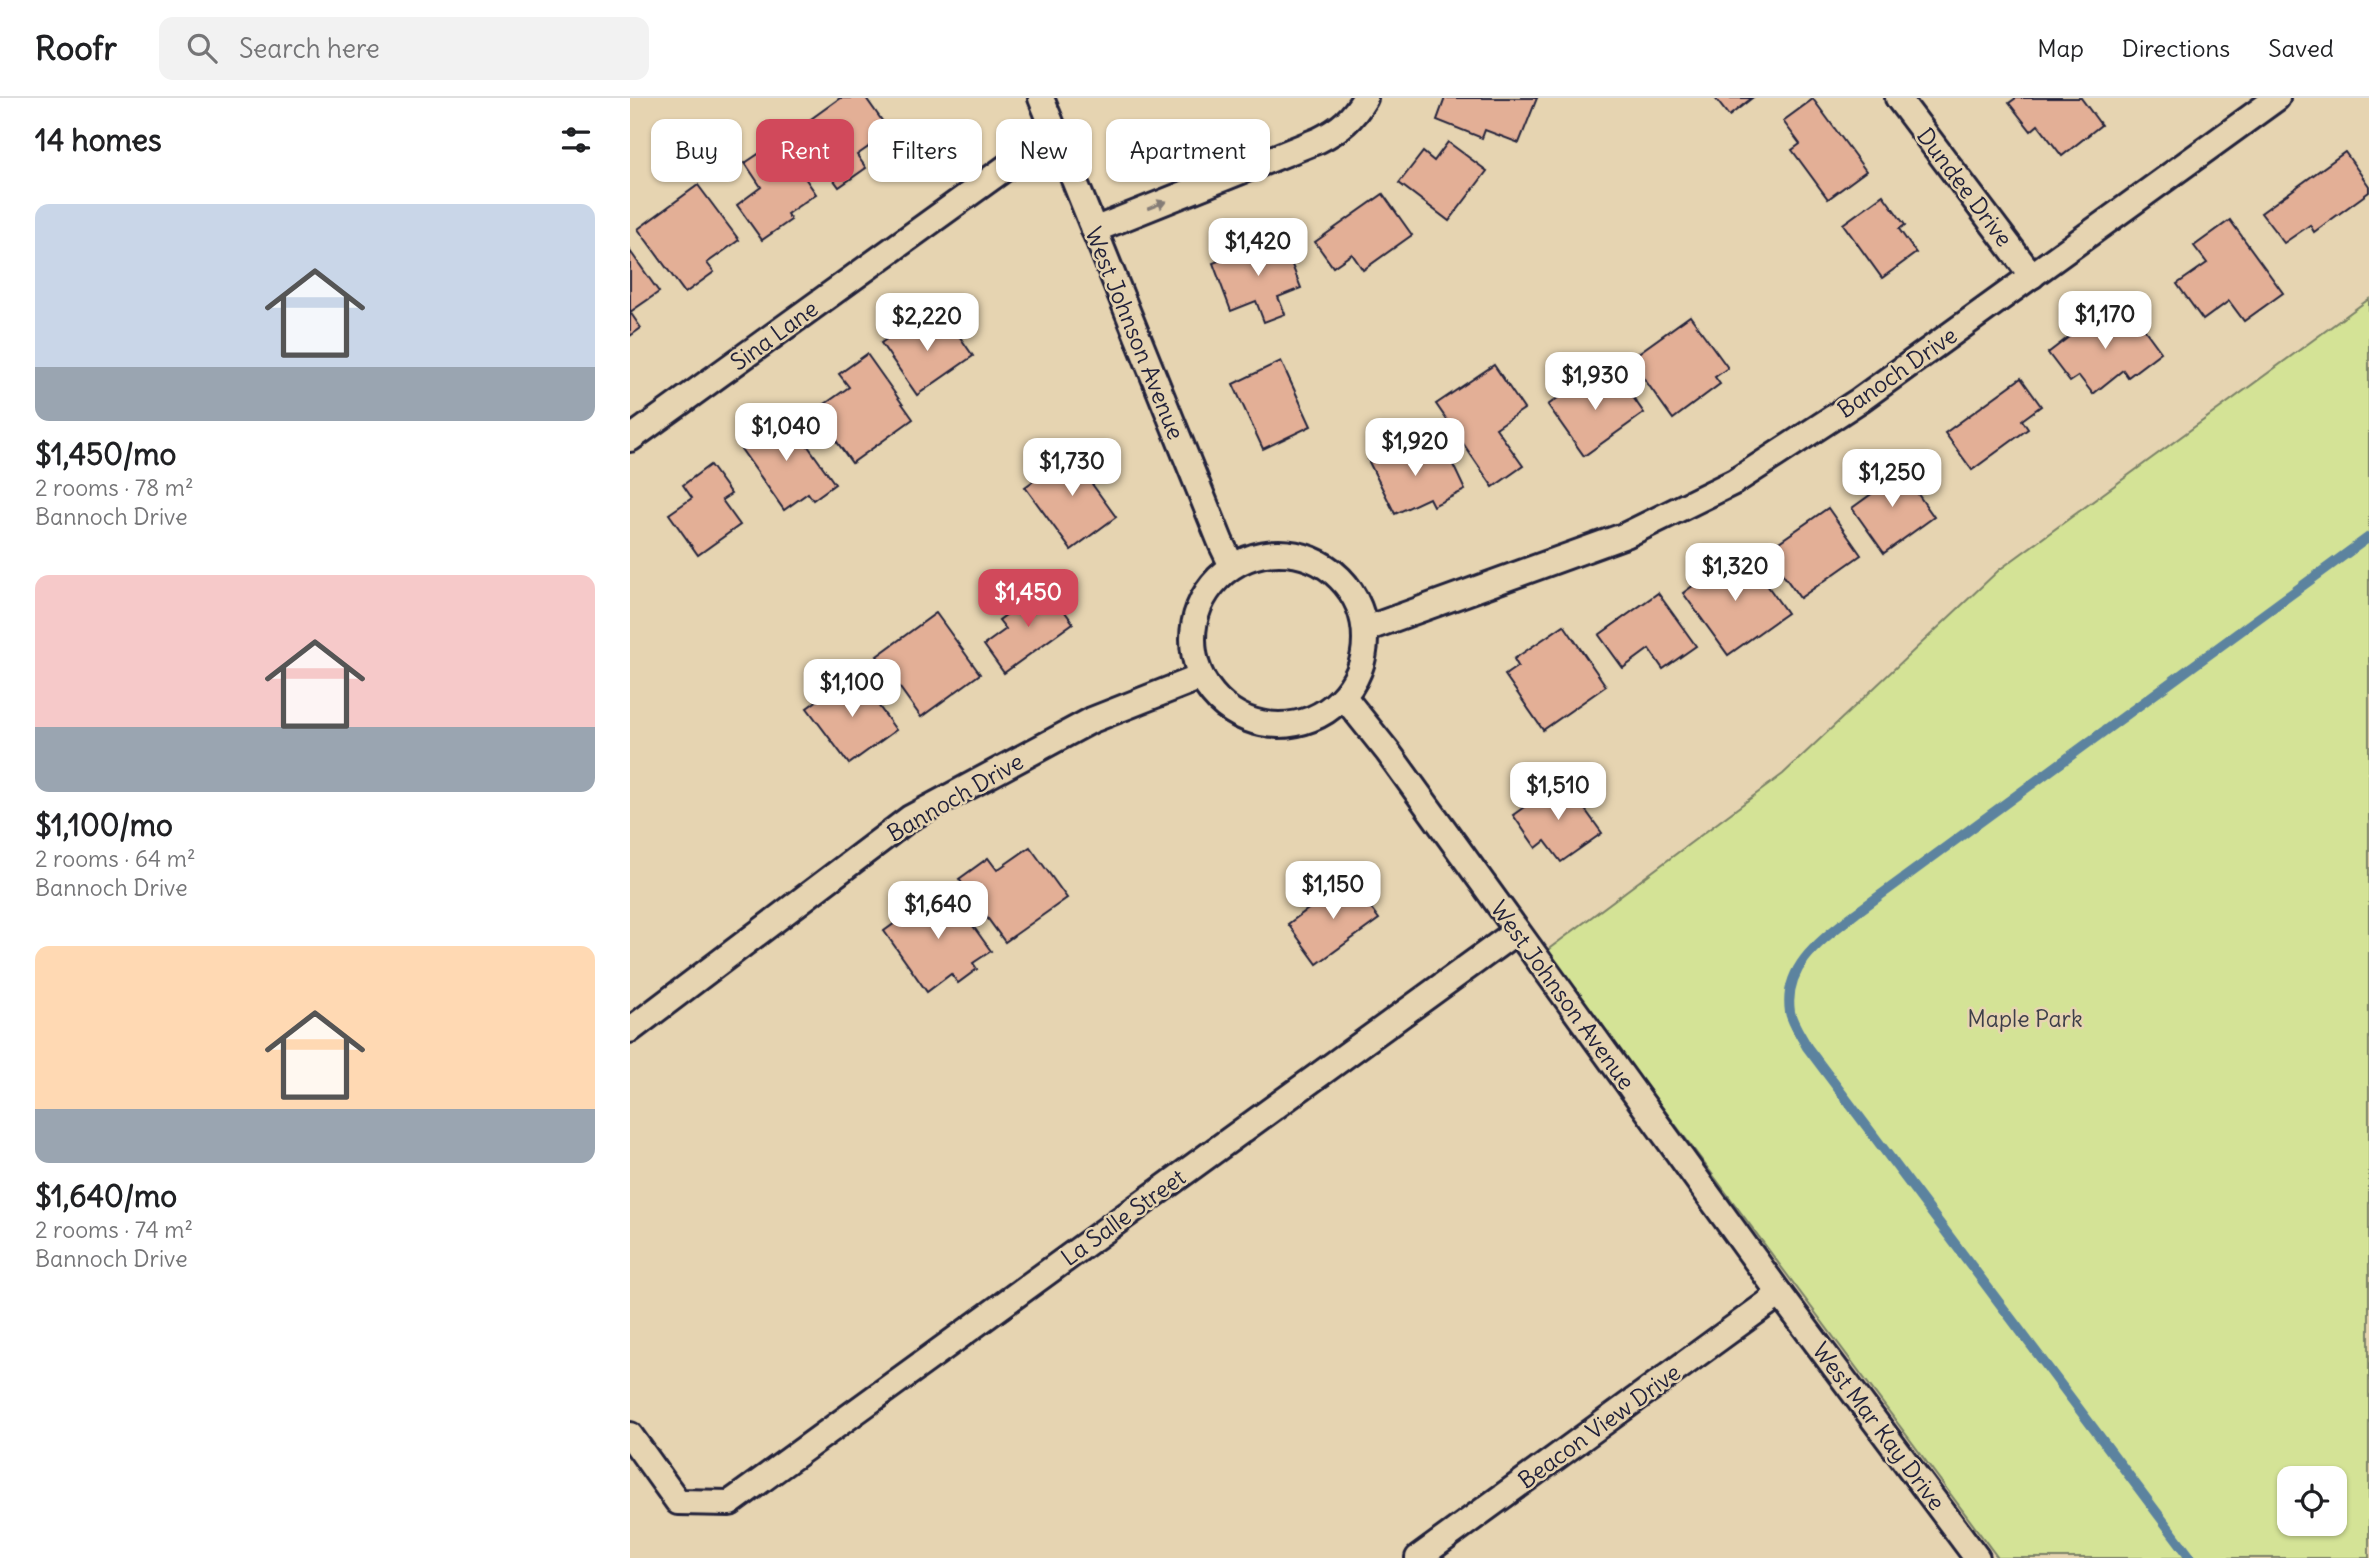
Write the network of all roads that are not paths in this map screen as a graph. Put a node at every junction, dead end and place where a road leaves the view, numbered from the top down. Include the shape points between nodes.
1 (1041, 98) edge
2 (1365, 98) edge
3 (1898, 98) edge
4 (2277, 98) edge
5 (1050, 119) edge
6 (996, 175) edge
7 (1075, 182) edge
8 (1094, 230) junction
9 (2032, 276) junction
10 (630, 439) edge
11 (1233, 566) junction
12 (1366, 629) junction
13 (1201, 677) junction
14 (1344, 697) junction
15 (1517, 931) junction
16 (630, 1030) edge
17 (1780, 1294) junction
18 (630, 1435) edge
19 (1418, 1558) edge
20 (1977, 1558) edge

1 - 5 street, West Johnson Avenue
8 -> 2 street via 1320,140 1351,120
3 - 9 street, Dundee Drive
4 - 9 street, Banoch Drive
6 - 10 street, Sina Lane
7 - 8 street, West Johnson Avenue
8 - 11 street, West Johnson Avenue
9 - 12 street, Banoch Drive via 1860,400 1734,482 1626,535
11 - 12 street via 1259,555 1279,553 1316,561 1340,577 1357,601
11 - 13 street via 1207,591 1199,607 1193,642
12 - 14 street via 1365,654
13 - 14 street via 1228,709 1267,725 1309,721
13 - 16 street, Bannoch Drive via 1092,720 910,818
14 - 15 street, West Johnson Avenue
15 - 17 street, West Johnson Avenue
15 - 18 street, La Salle Street via 730,1503 678,1502
17 - 19 street, Beacon View Drive
17 - 20 street, West Mar Kay Drive

